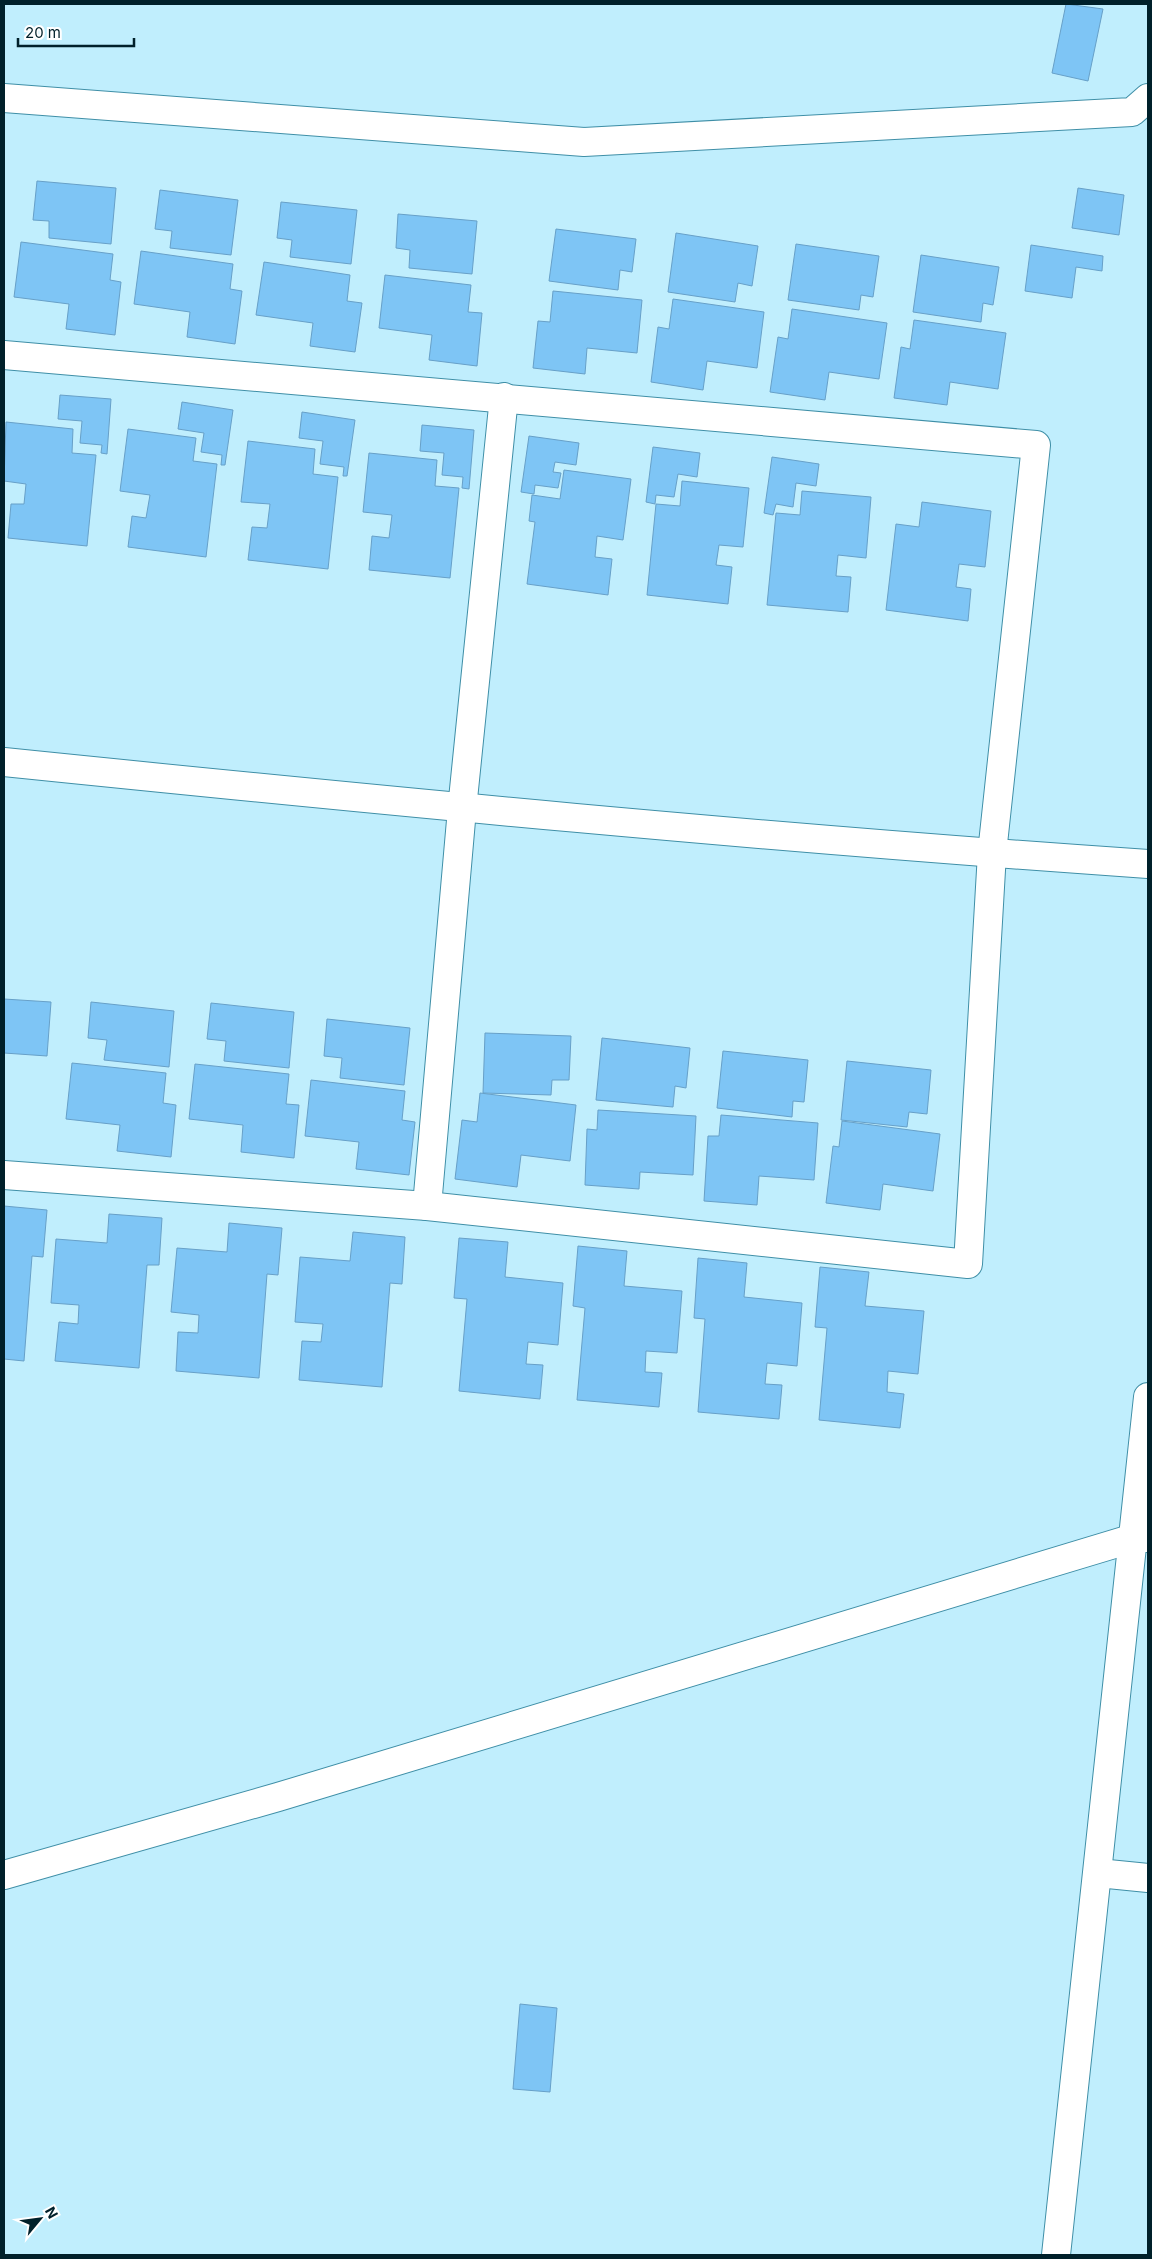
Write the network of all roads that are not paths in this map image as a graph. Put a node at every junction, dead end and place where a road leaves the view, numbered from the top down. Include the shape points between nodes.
1 (4, 98) edge
2 (1148, 98) edge
3 (4, 355) edge
4 (504, 398) junction
5 (4, 762) edge
6 (462, 808) junction
7 (992, 853) junction
8 (1148, 864) edge
9 (4, 1175) edge
10 (427, 1206) junction
11 (1148, 1397) edge
12 (1141, 1538) edge
13 (1098, 1873) junction
14 (4, 1875) edge
15 (1148, 1878) edge
16 (1056, 2255) edge

1 - 2 street via 584,142 1132,112
3 - 4 street
4 - 6 street
4 - 7 street via 1036,446
5 - 6 street
6 - 7 street
6 - 10 street
7 - 8 street
7 - 10 street via 968,1264
9 - 10 street
11 - 12 street
12 - 13 street
12 - 14 street via 278,1797
13 - 15 street
13 - 16 street

